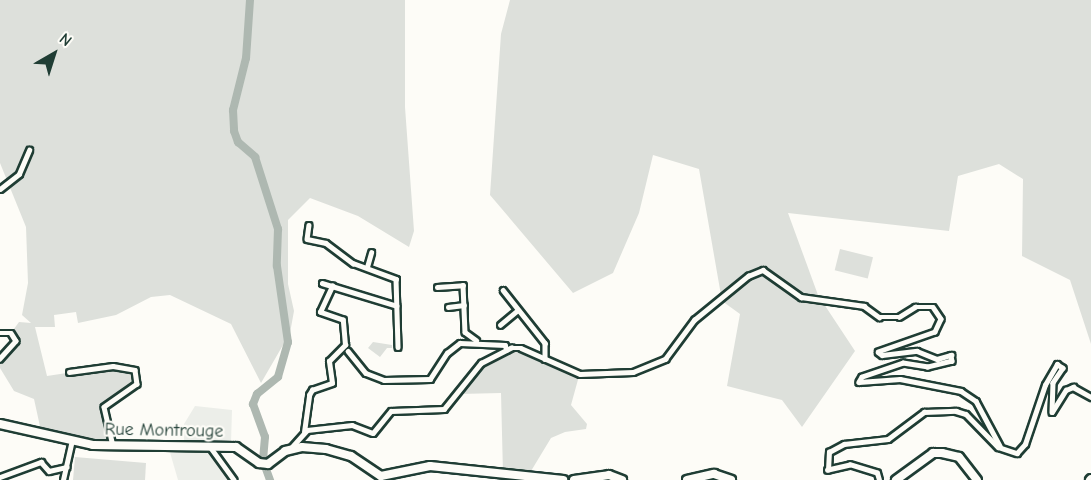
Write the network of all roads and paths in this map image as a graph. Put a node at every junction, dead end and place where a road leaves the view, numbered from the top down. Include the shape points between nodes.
1 (29, 150) dead end
2 (0, 189) edge
3 (309, 225) dead end
4 (371, 253) dead end
5 (367, 267) junction
6 (322, 283) dead end
7 (332, 286) junction
8 (437, 287) dead end
9 (502, 290) dead end
10 (464, 305) junction
11 (397, 306) junction
12 (448, 307) dead end
13 (518, 310) junction
14 (500, 325) dead end
15 (0, 333) edge
16 (481, 342) junction
17 (398, 347) dead end
18 (507, 350) junction
19 (348, 351) dead end
20 (0, 358) edge
21 (545, 359) junction
22 (69, 372) dead end
23 (1091, 397) edge
24 (0, 424) edge
25 (304, 432) junction
26 (72, 440) junction
27 (113, 446) junction
28 (210, 446) junction
29 (1000, 446) junction
30 (290, 450) junction
31 (67, 466) junction
32 (0, 477) edge
33 (63, 480) edge
34 (234, 480) edge
35 (563, 480) edge
36 (574, 480) edge
37 (622, 480) edge
38 (687, 480) edge
39 (731, 480) edge
40 (879, 480) edge
41 (896, 480) edge
42 (977, 480) edge

1 - 2 street via 19,174
3 - 5 street via 306,239 326,243 345,258
4 - 5 street
5 - 11 street via 396,279
6 - 7 street
7 - 11 street
7 - 25 street via 320,312 343,320 345,345 329,362 332,383 312,390 309,395
8 - 10 street via 463,285
9 - 13 street
10 - 12 street
10 - 16 street via 465,335
11 - 17 street
13 - 14 street
13 - 21 street via 545,343
15 - 20 street via 11,333 16,341
16 - 18 street via 505,345
16 - 19 street via 466,341 455,346 427,380 373,377
18 - 21 street via 515,347
18 - 25 street via 481,363 444,409 391,411 373,433 338,424
21 - 29 street via 580,374 633,372 665,358 694,320 748,276 763,270 801,297 864,306 879,317 899,316 924,306 939,312 940,325 934,332 878,352 882,355 917,351 937,359 951,356 952,361 928,367 903,363 862,377 860,382 900,379 962,392 976,401
22 - 27 street via 113,366 135,370 136,384 104,407
23 - 29 street via 1073,387 1066,390 1052,412 1053,383 1063,368 1057,364 1045,385 1022,449 1012,454
24 - 26 main road, Rue Montrouge
25 - 30 street
26 - 27 main road, Rue Montrouge
26 - 31 street
27 - 28 main road, Rue Montrouge
28 - 30 main road, Rue Montrouge via 236,447 259,463 268,464
28 - 34 street
29 - 40 street via 962,412 929,412 888,439 844,444 829,452 828,470 850,465 877,473
30 - 35 main road, Rue Montrouge via 312,447 343,453 381,476 430,466
31 - 32 street via 49,471 41,462
31 - 33 street
36 - 37 main road via 609,475
38 - 39 main road via 714,474
41 - 42 main road via 933,453 942,453 959,457

